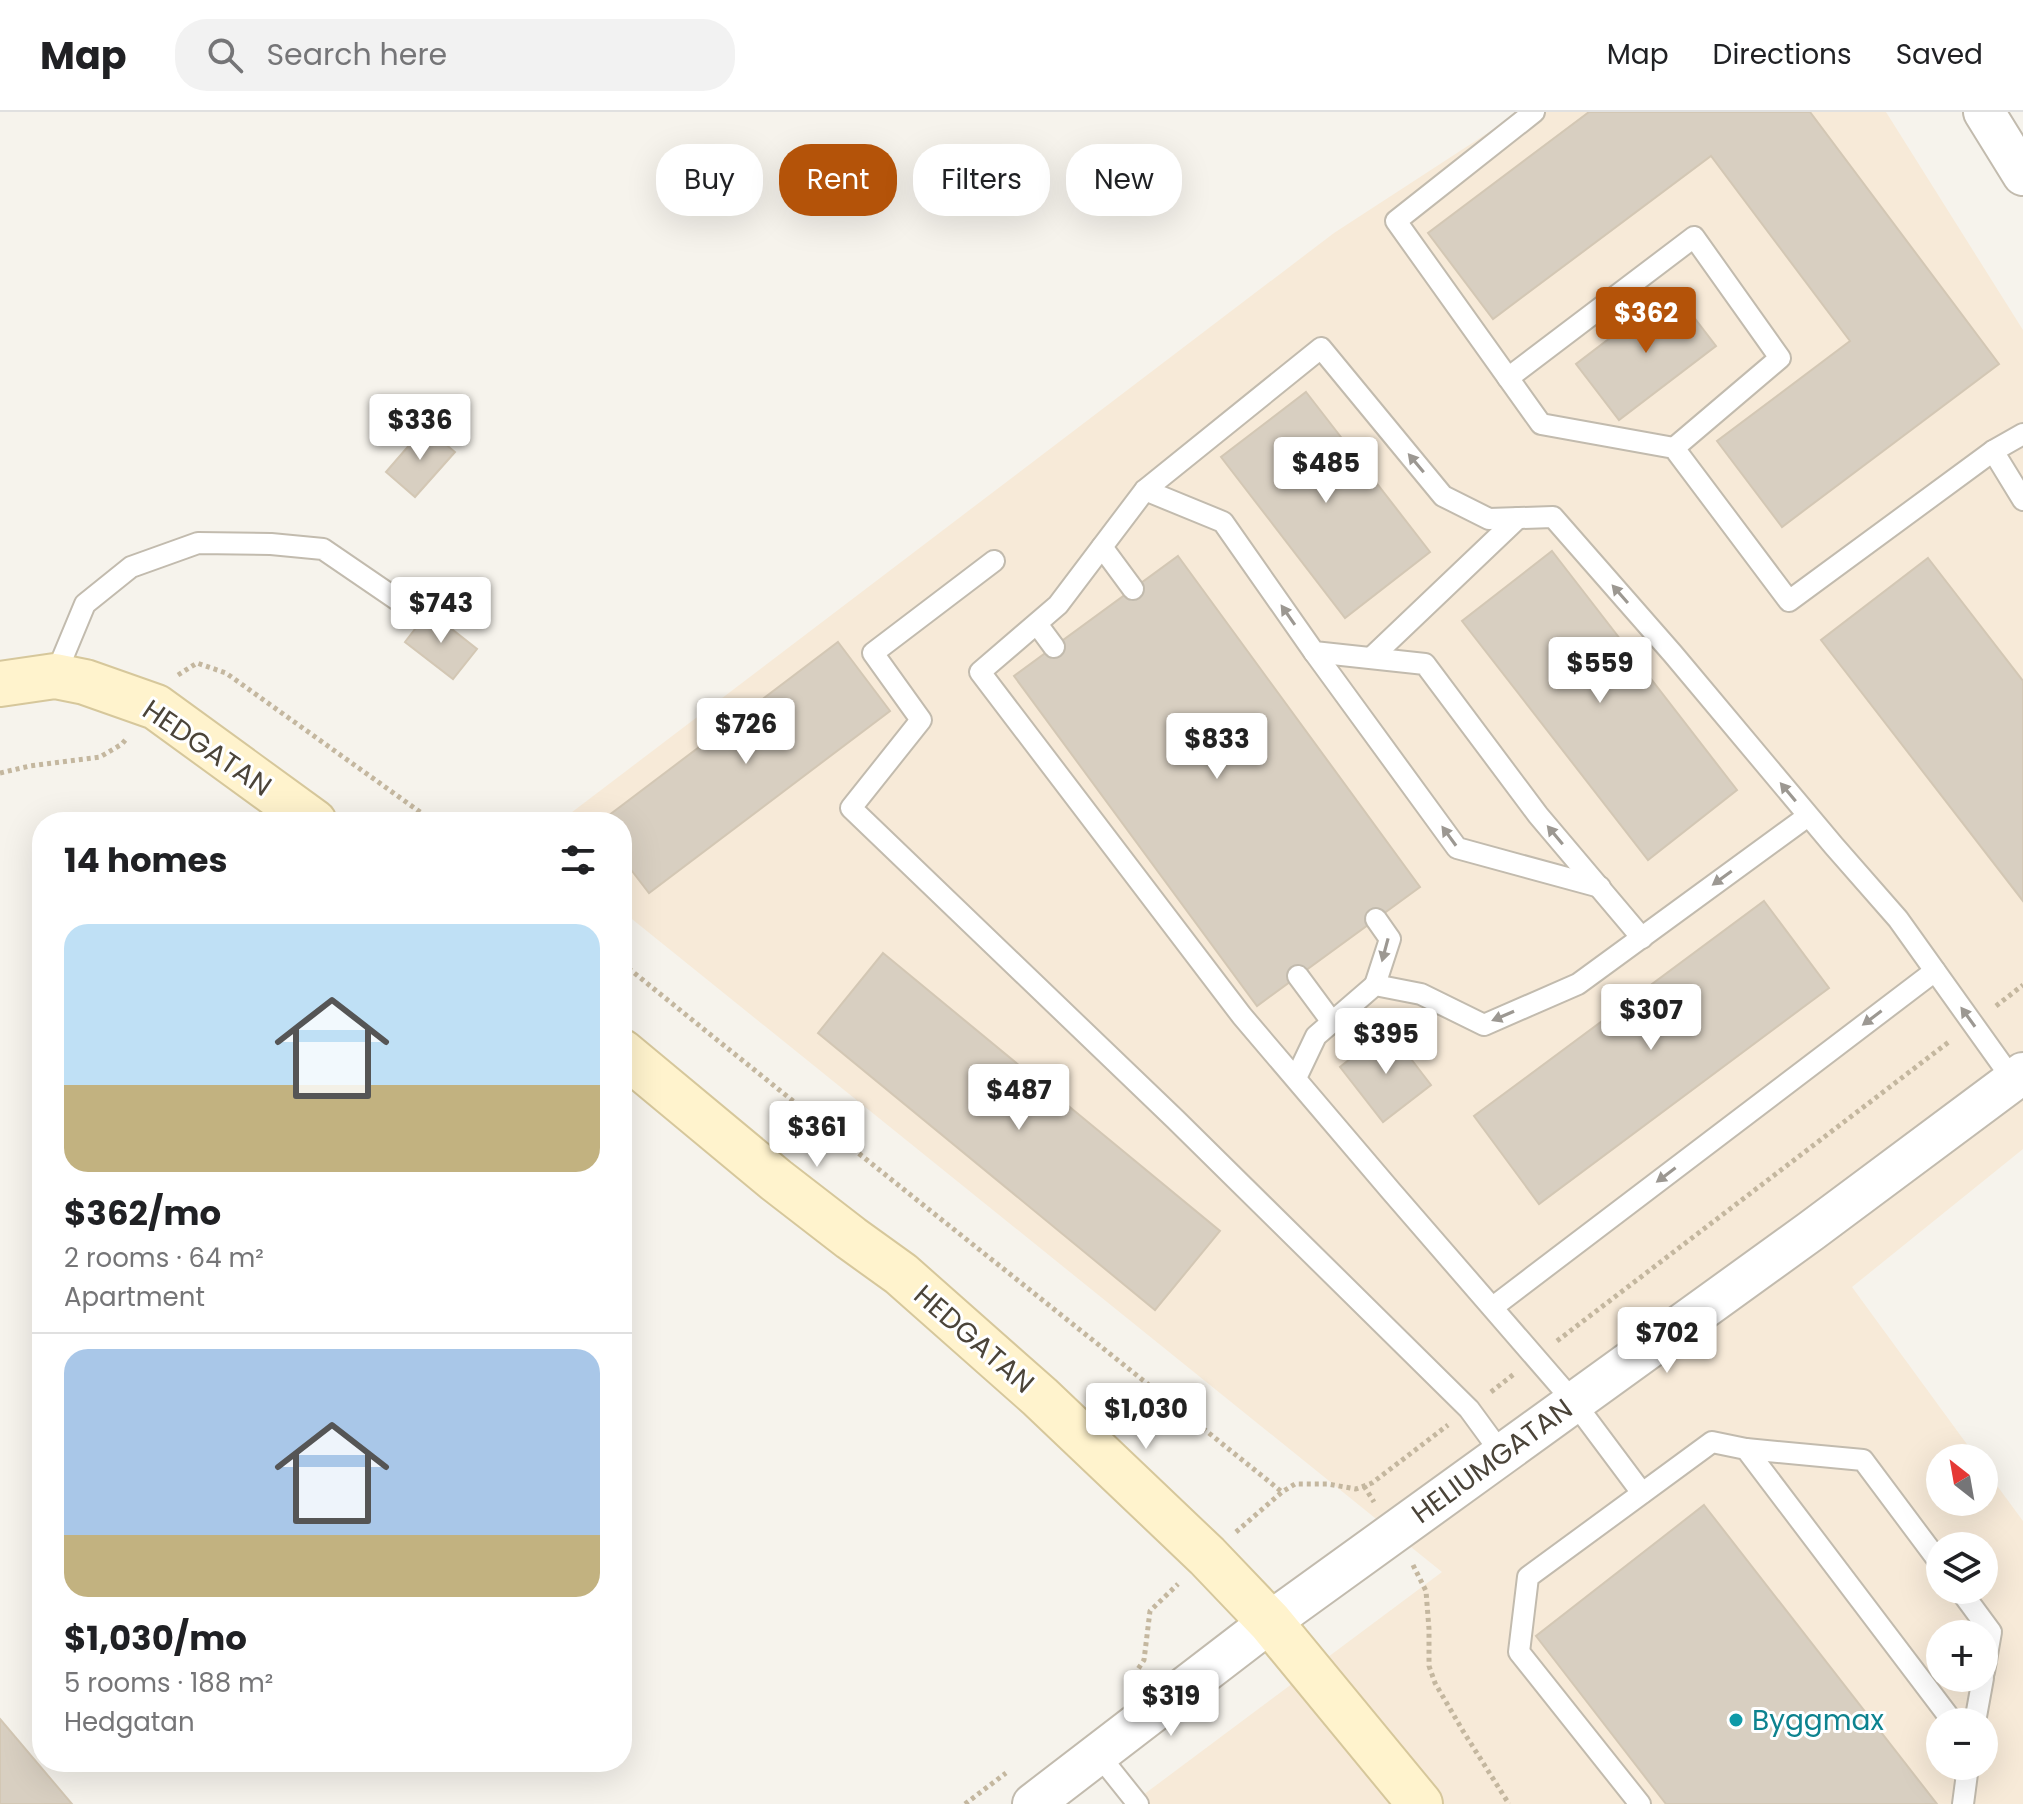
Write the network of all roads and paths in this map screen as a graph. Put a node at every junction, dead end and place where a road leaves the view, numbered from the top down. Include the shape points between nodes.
1 (1534, 112) edge
2 (1984, 112) edge
3 (2023, 175) edge
4 (1508, 378) junction
5 (2023, 434) edge
6 (1674, 448) junction
7 (1993, 451) junction
8 (1145, 490) junction
9 (2023, 500) edge
10 (1518, 518) junction
11 (1102, 547) junction
12 (994, 561) dead end
13 (1133, 589) dead end
14 (402, 603) dead end
15 (1037, 624) junction
16 (1054, 647) dead end
17 (1314, 652) junction
18 (1372, 657) junction
19 (55, 676) junction
20 (0, 684) edge
21 (300, 812) edge
22 (1808, 816) junction
23 (1600, 887) junction
24 (1376, 919) dead end
25 (1642, 938) junction
26 (632, 971) edge
27 (1935, 971) junction
28 (1298, 976) dead end
29 (1375, 985) junction
30 (2023, 985) edge
31 (1332, 1022) junction
32 (1972, 1024) junction
33 (632, 1060) edge
34 (2018, 1077) edge
35 (1296, 1078) junction
36 (1493, 1307) junction
37 (1536, 1357) junction
38 (1574, 1402) junction
39 (1469, 1409) junction
40 (1746, 1449) junction
41 (1502, 1454) junction
42 (1364, 1486) junction
43 (1282, 1492) junction
44 (1642, 1493) junction
45 (1392, 1533) junction
46 (1926, 1544) edge
47 (1207, 1556) junction
48 (1270, 1622) junction
49 (1132, 1677) dead end
50 (1942, 1708) edge
51 (1098, 1754) junction
52 (1013, 1768) dead end
53 (1966, 1780) edge
54 (965, 1804) edge
55 (1033, 1804) edge
56 (1138, 1804) edge
57 (1420, 1804) edge
58 (1509, 1804) edge
59 (1640, 1804) edge
60 (1963, 1804) edge

1 - 4 lane via 1396,221
2 - 3 street
4 - 6 lane via 1541,424
4 - 6 lane via 1694,237 1780,358
5 - 7 lane
6 - 7 lane via 1789,601
7 - 9 lane
10 -> 8 lane via 1489,519 1443,496 1321,348
8 - 11 lane
17 -> 8 lane via 1223,522
10 - 18 lane
22 -> 10 lane via 1553,517
11 - 13 lane
11 - 15 lane
12 - 39 lane via 873,653 921,720 851,808
14 - 19 lane via 323,549 198,543 131,567 85,604
15 - 16 lane
15 - 35 lane via 980,672 1242,1016
17 - 18 lane
23 -> 17 lane via 1457,848
23 -> 18 lane via 1538,815 1425,664
19 - 20 street, HEDGATAN
19 - 21 street, HEDGATAN via 156,707
22 -> 25 lane
22 - 27 lane via 1898,919
23 - 25 lane
24 -> 29 lane via 1390,939
25 -> 29 lane via 1578,984 1484,1025 1421,994
26 - 43 path
32 -> 27 lane
27 -> 36 lane
28 - 31 lane
29 - 31 lane
30 - 32 path
31 - 35 lane via 1316,1036
32 - 34 lane
32 - 37 path
33 - 47 street, HEDGATAN via 776,1180 901,1274
34 - 38 street, HELIUMGATAN
35 - 36 lane
36 - 37 lane
37 - 38 lane
37 - 39 path
38 - 41 street, HELIUMGATAN
38 - 44 lane
39 - 41 lane
39 - 42 path
40 - 44 lane via 1712,1442
40 - 46 lane via 1863,1460
40 - 50 lane
41 - 45 street, HELIUMGATAN
42 - 43 path via 1295,1484
42 - 45 path
43 - 47 path
44 - 59 lane via 1528,1577 1519,1652
45 - 48 street, HELIUMGATAN
45 - 58 path via 1426,1591 1429,1666 1435,1683
47 - 48 street, HEDGATAN
47 - 49 path via 1150,1611 1144,1660
48 - 51 street, HELIUMGATAN
48 - 57 street, HEDGATAN
51 - 55 street, HELIUMGATAN
51 - 56 lane
52 - 54 path
53 - 60 lane

